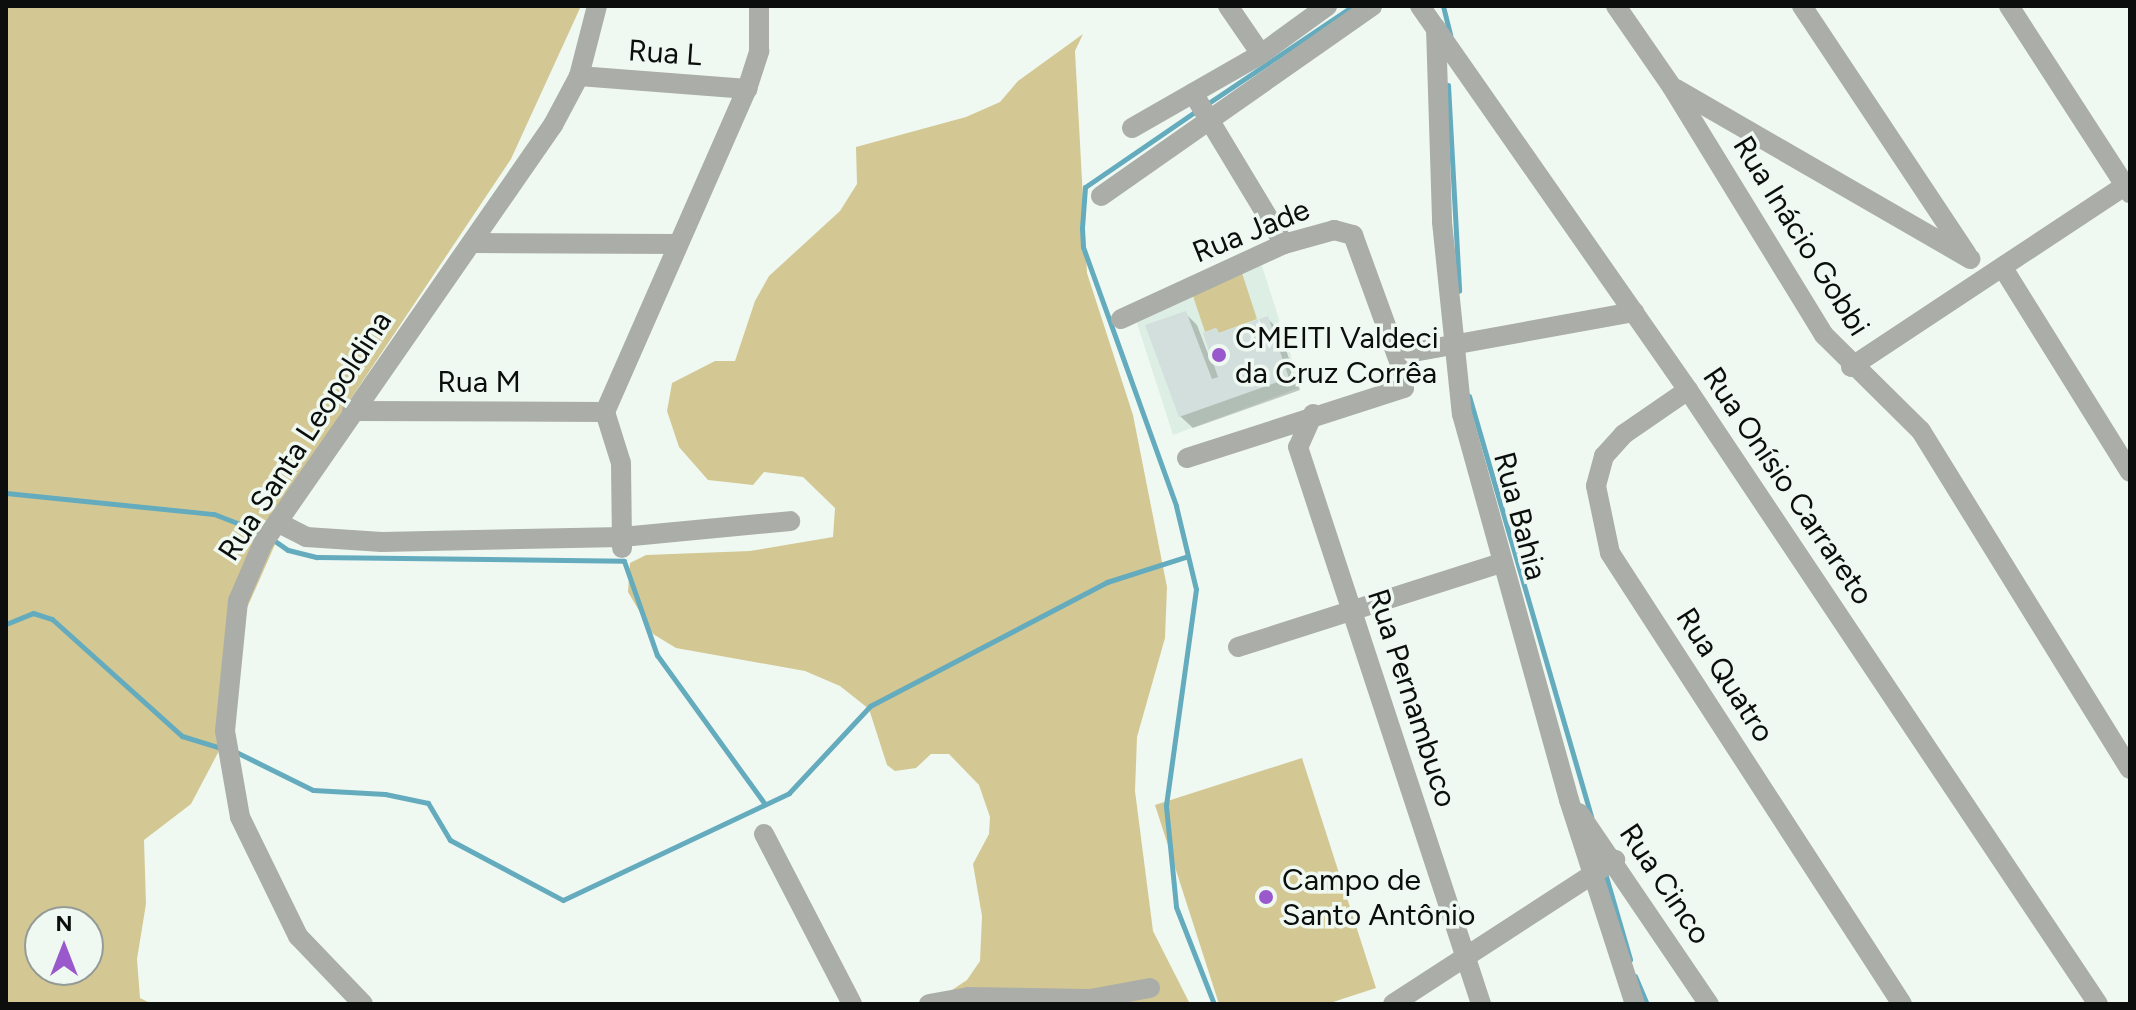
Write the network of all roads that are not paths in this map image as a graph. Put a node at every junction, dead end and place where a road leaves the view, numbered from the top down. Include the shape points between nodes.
1 (597, 6) edge
2 (759, 6) edge
3 (1228, 6) edge
4 (1327, 6) edge
5 (1372, 6) edge
6 (1420, 6) edge
7 (1616, 6) edge
8 (1802, 6) edge
9 (2009, 6) edge
10 (1438, 30) junction
11 (1261, 54) junction
12 (579, 76) junction
13 (1672, 87) junction
14 (747, 89) junction
15 (1202, 108) junction
16 (1132, 128) dead end
17 (2128, 187) edge
18 (1101, 196) dead end
19 (473, 243) junction
20 (678, 244) junction
21 (1284, 244) junction
22 (1970, 259) junction
23 (2003, 268) junction
24 (1985, 280) junction
25 (1634, 312) junction
26 (1121, 319) dead end
27 (1453, 345) junction
28 (1397, 355) junction
29 (1851, 367) junction
30 (1688, 390) junction
31 (352, 411) junction
32 (605, 412) junction
33 (1313, 414) junction
34 (1187, 458) dead end
35 (2130, 472) edge
36 (790, 521) dead end
37 (277, 522) junction
38 (622, 542) junction
39 (1501, 563) junction
40 (1352, 611) junction
41 (1238, 647) dead end
42 (2130, 769) edge
43 (1569, 800) junction
44 (764, 834) dead end
45 (1615, 860) junction
46 (1593, 871) junction
47 (1465, 954) junction
48 (1150, 988) dead end
49 (363, 1004) edge
50 (852, 1004) edge
51 (929, 1004) edge
52 (1393, 1004) edge
53 (1481, 1004) edge
54 (1635, 1004) edge
55 (1709, 1004) edge
56 (1902, 1004) edge
57 (2098, 1004) edge

1 - 12 street, Rua Santa Leopoldina
2 - 14 street via 759,51
3 - 11 street
4 - 11 street
5 - 15 street
6 - 10 street, Rua Onísio Carrareto
7 - 13 street, Rua Inácio Gobbi
8 - 22 street
9 - 17 street
10 - 25 street, Rua Onísio Carrareto
10 - 27 street, Rua Bahia
11 - 15 street
12 - 14 street, Rua L
12 - 19 street, Rua Santa Leopoldina via 533,156
13 - 22 street
13 - 29 street, Rua Inácio Gobbi via 1824,335
14 - 20 street
15 - 16 street
15 - 18 street
15 - 21 street
17 - 23 street
19 - 20 street
19 - 31 street, Rua Santa Leopoldina
20 - 32 street
21 - 26 street, Rua Jade
21 - 28 street, Rua Jade via 1349,231
22 - 24 street
23 - 24 street
23 - 35 street
24 - 29 street
25 - 27 street
25 - 30 street, Rua Onísio Carrareto
27 - 28 street
27 - 39 street, Rua Bahia via 1462,414
28 - 33 street, Rua Jade via 1405,382 1399,393
29 - 42 street, Rua Inácio Gobbi via 1921,431
30 - 56 street, Rua Quatro via 1624,434 1604,456 1596,486 1610,553
30 - 57 street, Rua Onísio Carrareto
31 - 32 street, Rua M
31 - 37 street, Rua Santa Leopoldina
32 - 38 street via 621,463
33 - 34 street, Rua Jade
33 - 40 street, Rua Pernambuco via 1299,433 1298,447
36 - 38 street
37 - 38 street via 306,537 382,542
37 - 49 street, Rua Santa Leopoldina via 253,558 238,601 225,731 230,774 240,817 281,908 321,964
39 - 40 street
39 - 43 street, Rua Bahia
40 - 41 street
40 - 47 street, Rua Pernambuco
43 - 45 street, Rua Cinco
43 - 46 street, Rua Bahia
44 - 50 street
45 - 46 street
45 - 55 street, Rua Cinco
46 - 47 street
46 - 54 street, Rua Bahia
47 - 52 street
47 - 53 street, Rua Pernambuco
48 - 51 street via 1090,999 968,997

